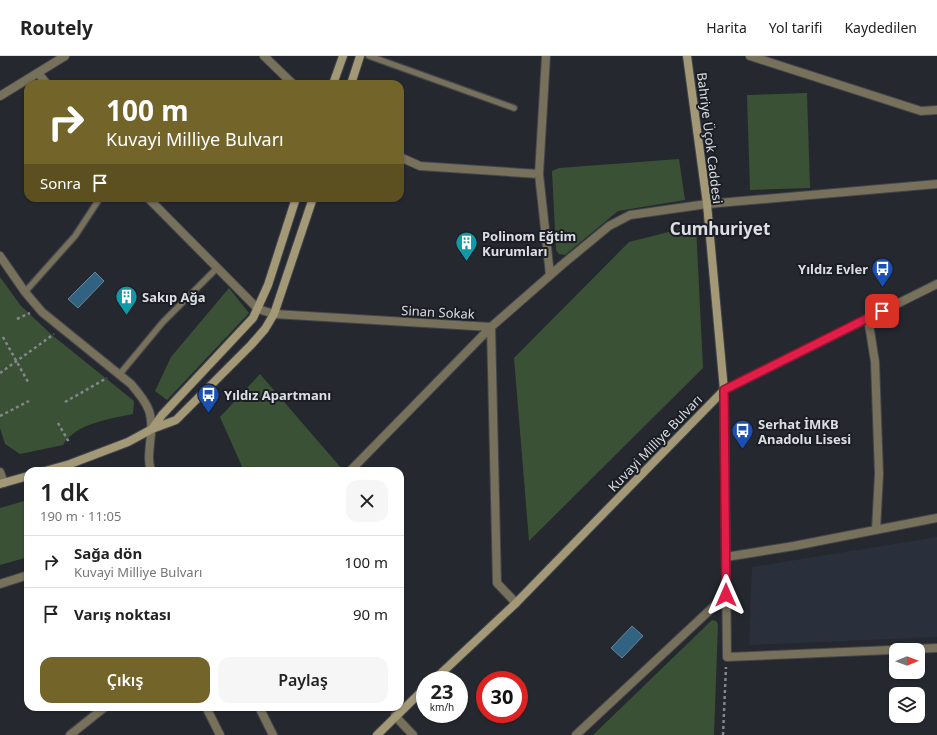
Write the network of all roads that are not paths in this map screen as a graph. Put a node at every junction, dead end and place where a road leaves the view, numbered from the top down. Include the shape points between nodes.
1 (65, 56) edge
2 (264, 56) edge
3 (343, 56) edge
4 (360, 56) edge
5 (369, 56) edge
6 (546, 56) edge
7 (687, 56) edge
8 (750, 56) edge
9 (38, 73) junction
10 (26, 80) edge
11 (44, 80) edge
12 (289, 80) edge
13 (334, 80) edge
14 (352, 80) edge
15 (24, 81) edge
16 (0, 96) edge
17 (514, 108) dead end
18 (937, 110) edge
19 (404, 160) edge
20 (539, 174) junction
21 (937, 184) edge
22 (97, 202) edge
23 (152, 202) edge
24 (295, 202) edge
25 (312, 202) edge
26 (706, 204) junction
27 (0, 256) edge
28 (217, 268) junction
29 (550, 275) junction
30 (937, 284) edge
31 (25, 292) junction
32 (258, 309) junction
33 (274, 314) junction
34 (868, 318) junction
35 (491, 327) junction
36 (117, 373) junction
37 (724, 390) junction
38 (152, 429) junction
39 (59, 467) edge
40 (150, 467) edge
41 (354, 467) edge
42 (0, 472) edge
43 (24, 477) edge
44 (2, 484) edge
45 (937, 518) edge
46 (876, 530) junction
47 (726, 557) junction
48 (24, 576) edge
49 (0, 584) edge
50 (726, 595) junction
51 (516, 603) junction
52 (937, 648) edge
53 (444, 671) edge
54 (416, 696) edge
55 (404, 708) edge
56 (100, 711) edge
57 (208, 711) edge
58 (261, 711) edge
59 (400, 711) edge
60 (395, 716) junction
61 (70, 735) edge
62 (220, 735) edge
63 (272, 735) edge
64 (377, 735) edge
65 (413, 735) edge
66 (576, 735) edge

1 - 9 street
2 - 12 street
3 - 13 main road
4 - 14 main road
5 - 17 lane
6 - 20 street
7 - 26 main road, Bahriye Üçok Caddesi
8 - 18 street via 921,111
9 - 10 street
9 - 11 street
15 - 16 street
19 - 20 street via 420,166
20 - 29 street
21 - 26 street
22 - 31 lane via 75,236
23 - 28 street, Sinan Sokak
24 - 32 main road
25 - 33 main road
26 - 29 street via 630,215 609,226
26 - 37 main road, Bahriye Üçok Caddesi
27 - 31 street
28 - 32 street, Sinan Sokak
28 - 36 lane
29 - 35 street
30 - 34 street, Kuvayi Milliye Bulvarı
31 - 36 street via 42,312
32 - 33 street, Sinan Sokak
32 - 38 main road via 236,337 162,414
33 - 35 street, Sinan Sokak
33 - 38 main road via 251,345 176,420
34 - 37 street, Kuvayi Milliye Bulvarı
34 - 46 street via 875,362 880,474
35 - 41 street
35 - 51 street, Sinan Sokak via 497,583
36 - 38 street via 136,390 150,410
37 - 47 street
37 - 51 main road, Kuvayi Milliye Bulvarı
38 - 39 main road via 122,445
38 - 40 street via 148,463
42 - 44 street
43 - 44 main road
45 - 46 street
46 - 47 street
47 - 50 street
48 - 49 street
50 - 52 street via 727,657
50 - 66 street
51 - 53 main road, Kuvayi Milliye Bulvarı
54 - 55 main road
56 - 61 street
57 - 62 street
58 - 63 street
59 - 60 main road
60 - 64 main road
60 - 65 street

